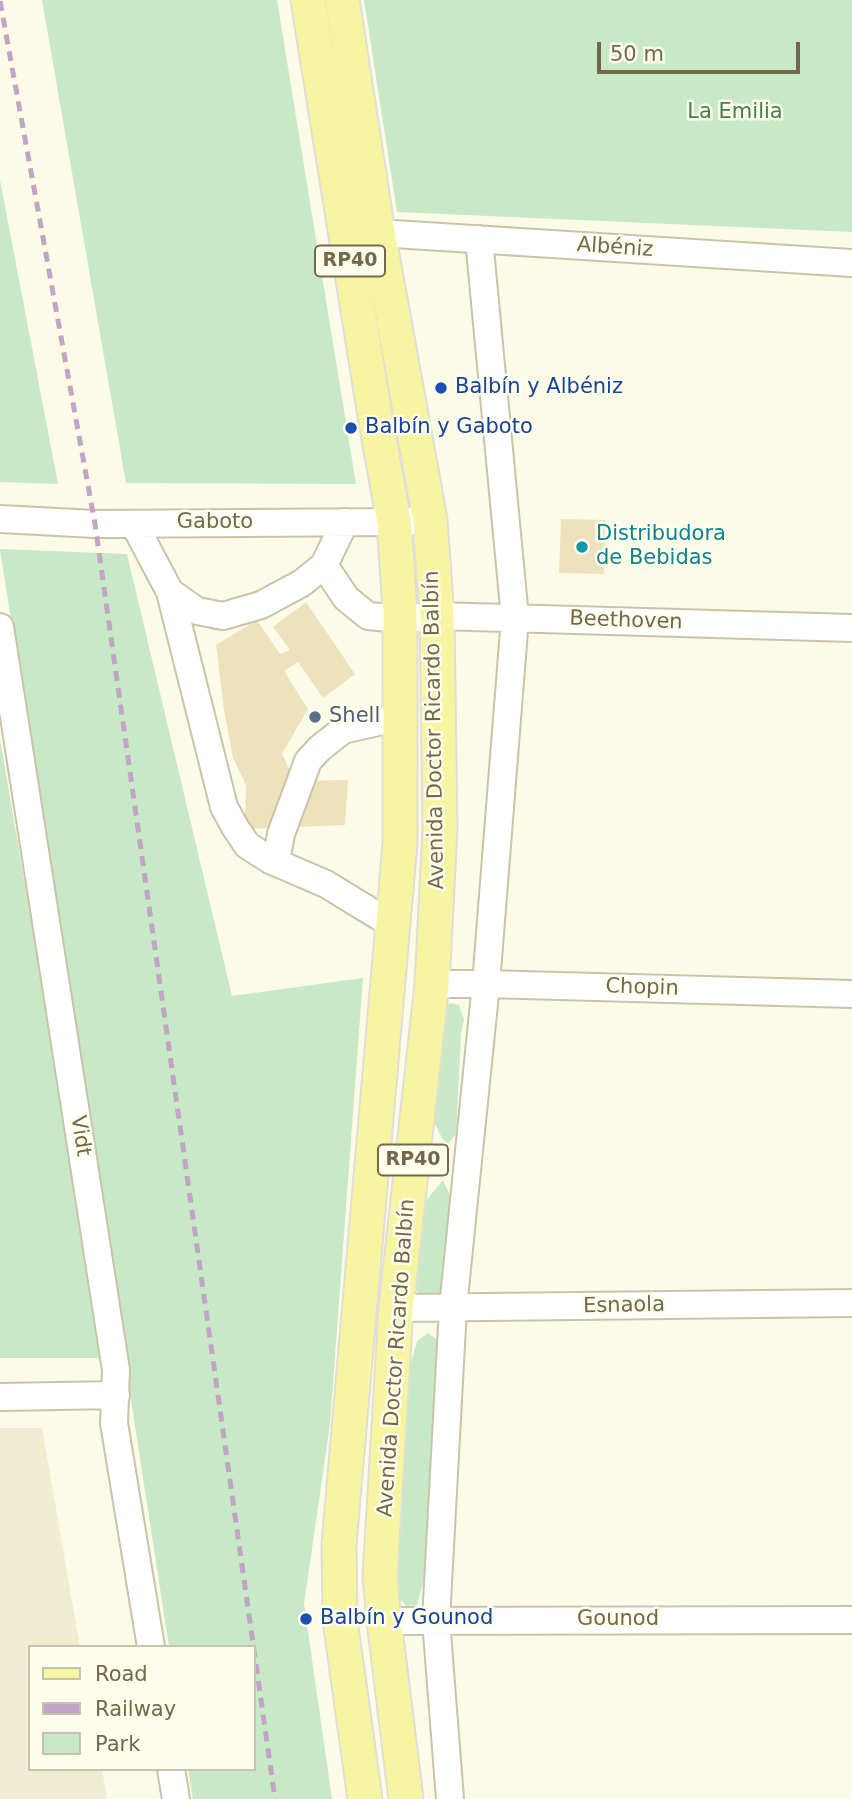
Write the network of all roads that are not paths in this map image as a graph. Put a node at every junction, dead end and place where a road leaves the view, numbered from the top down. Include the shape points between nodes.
1 (308, 0) edge
2 (342, 0) edge
3 (378, 233) junction
4 (479, 239) junction
5 (852, 263) edge
6 (0, 519) edge
7 (430, 520) junction
8 (345, 522) junction
9 (394, 522) junction
10 (134, 524) junction
11 (324, 565) junction
12 (170, 593) junction
13 (437, 616) junction
14 (515, 618) junction
15 (400, 619) junction
16 (0, 626) edge
17 (852, 628) edge
18 (400, 718) junction
19 (276, 862) junction
20 (393, 925) junction
21 (432, 984) junction
22 (486, 984) junction
23 (852, 994) edge
24 (852, 1303) edge
25 (397, 1308) junction
26 (453, 1308) junction
27 (116, 1395) junction
28 (0, 1397) edge
29 (436, 1620) junction
30 (852, 1620) edge
31 (384, 1621) junction
32 (151, 1645) edge
33 (171, 1771) edge
34 (176, 1799) edge
35 (365, 1799) edge
36 (406, 1799) edge
37 (450, 1799) edge

1 - 9 main road, Avenida Doctor Ricardo Balbín / RP40
2 - 3 main road, Avenida Doctor Ricardo Balbín / RP40
3 - 4 street, Albéniz
3 - 7 main road, Avenida Doctor Ricardo Balbín / RP40
4 - 5 street, Albéniz
4 - 14 street
6 - 10 street, Gaboto
7 - 9 street, Gaboto
7 - 13 main road, Avenida Doctor Ricardo Balbín / RP40
8 - 9 street, Gaboto
8 - 10 street, Gaboto
8 - 11 street
9 - 15 main road, Avenida Doctor Ricardo Balbín / RP40
10 - 12 street
11 - 12 street via 261,605 223,616 197,611
11 - 15 street, Beethoven via 346,598 368,615
12 - 19 street via 224,807 247,845
13 - 14 street, Beethoven
13 - 15 street, Beethoven
13 - 21 main road, Avenida Doctor Ricardo Balbín / RP40 via 440,829
14 - 17 street, Beethoven
14 - 22 street
15 - 18 main road, Avenida Doctor Ricardo Balbín / RP40
16 - 27 street, Vidt via 116,1370
18 - 19 street via 344,730 308,761 281,834
18 - 20 main road, Avenida Doctor Ricardo Balbín / RP40 via 400,843
19 - 20 street via 326,884
20 - 35 main road, Avenida Doctor Ricardo Balbín / RP40 via 339,1544 340,1620
21 - 22 street, Chopin
21 - 25 main road, Avenida Doctor Ricardo Balbín / RP40
22 - 23 street, Chopin
22 - 26 street
24 - 26 street, Esnaola
25 - 26 street, Esnaola
25 - 31 main road, Avenida Doctor Ricardo Balbín / RP40 via 380,1577
26 - 29 street
27 - 28 street
27 - 32 street, Vidt via 114,1423
29 - 30 street, Gounod
29 - 31 street, Gounod
29 - 37 street
31 - 36 main road, Avenida Doctor Ricardo Balbín / RP40
33 - 34 street

